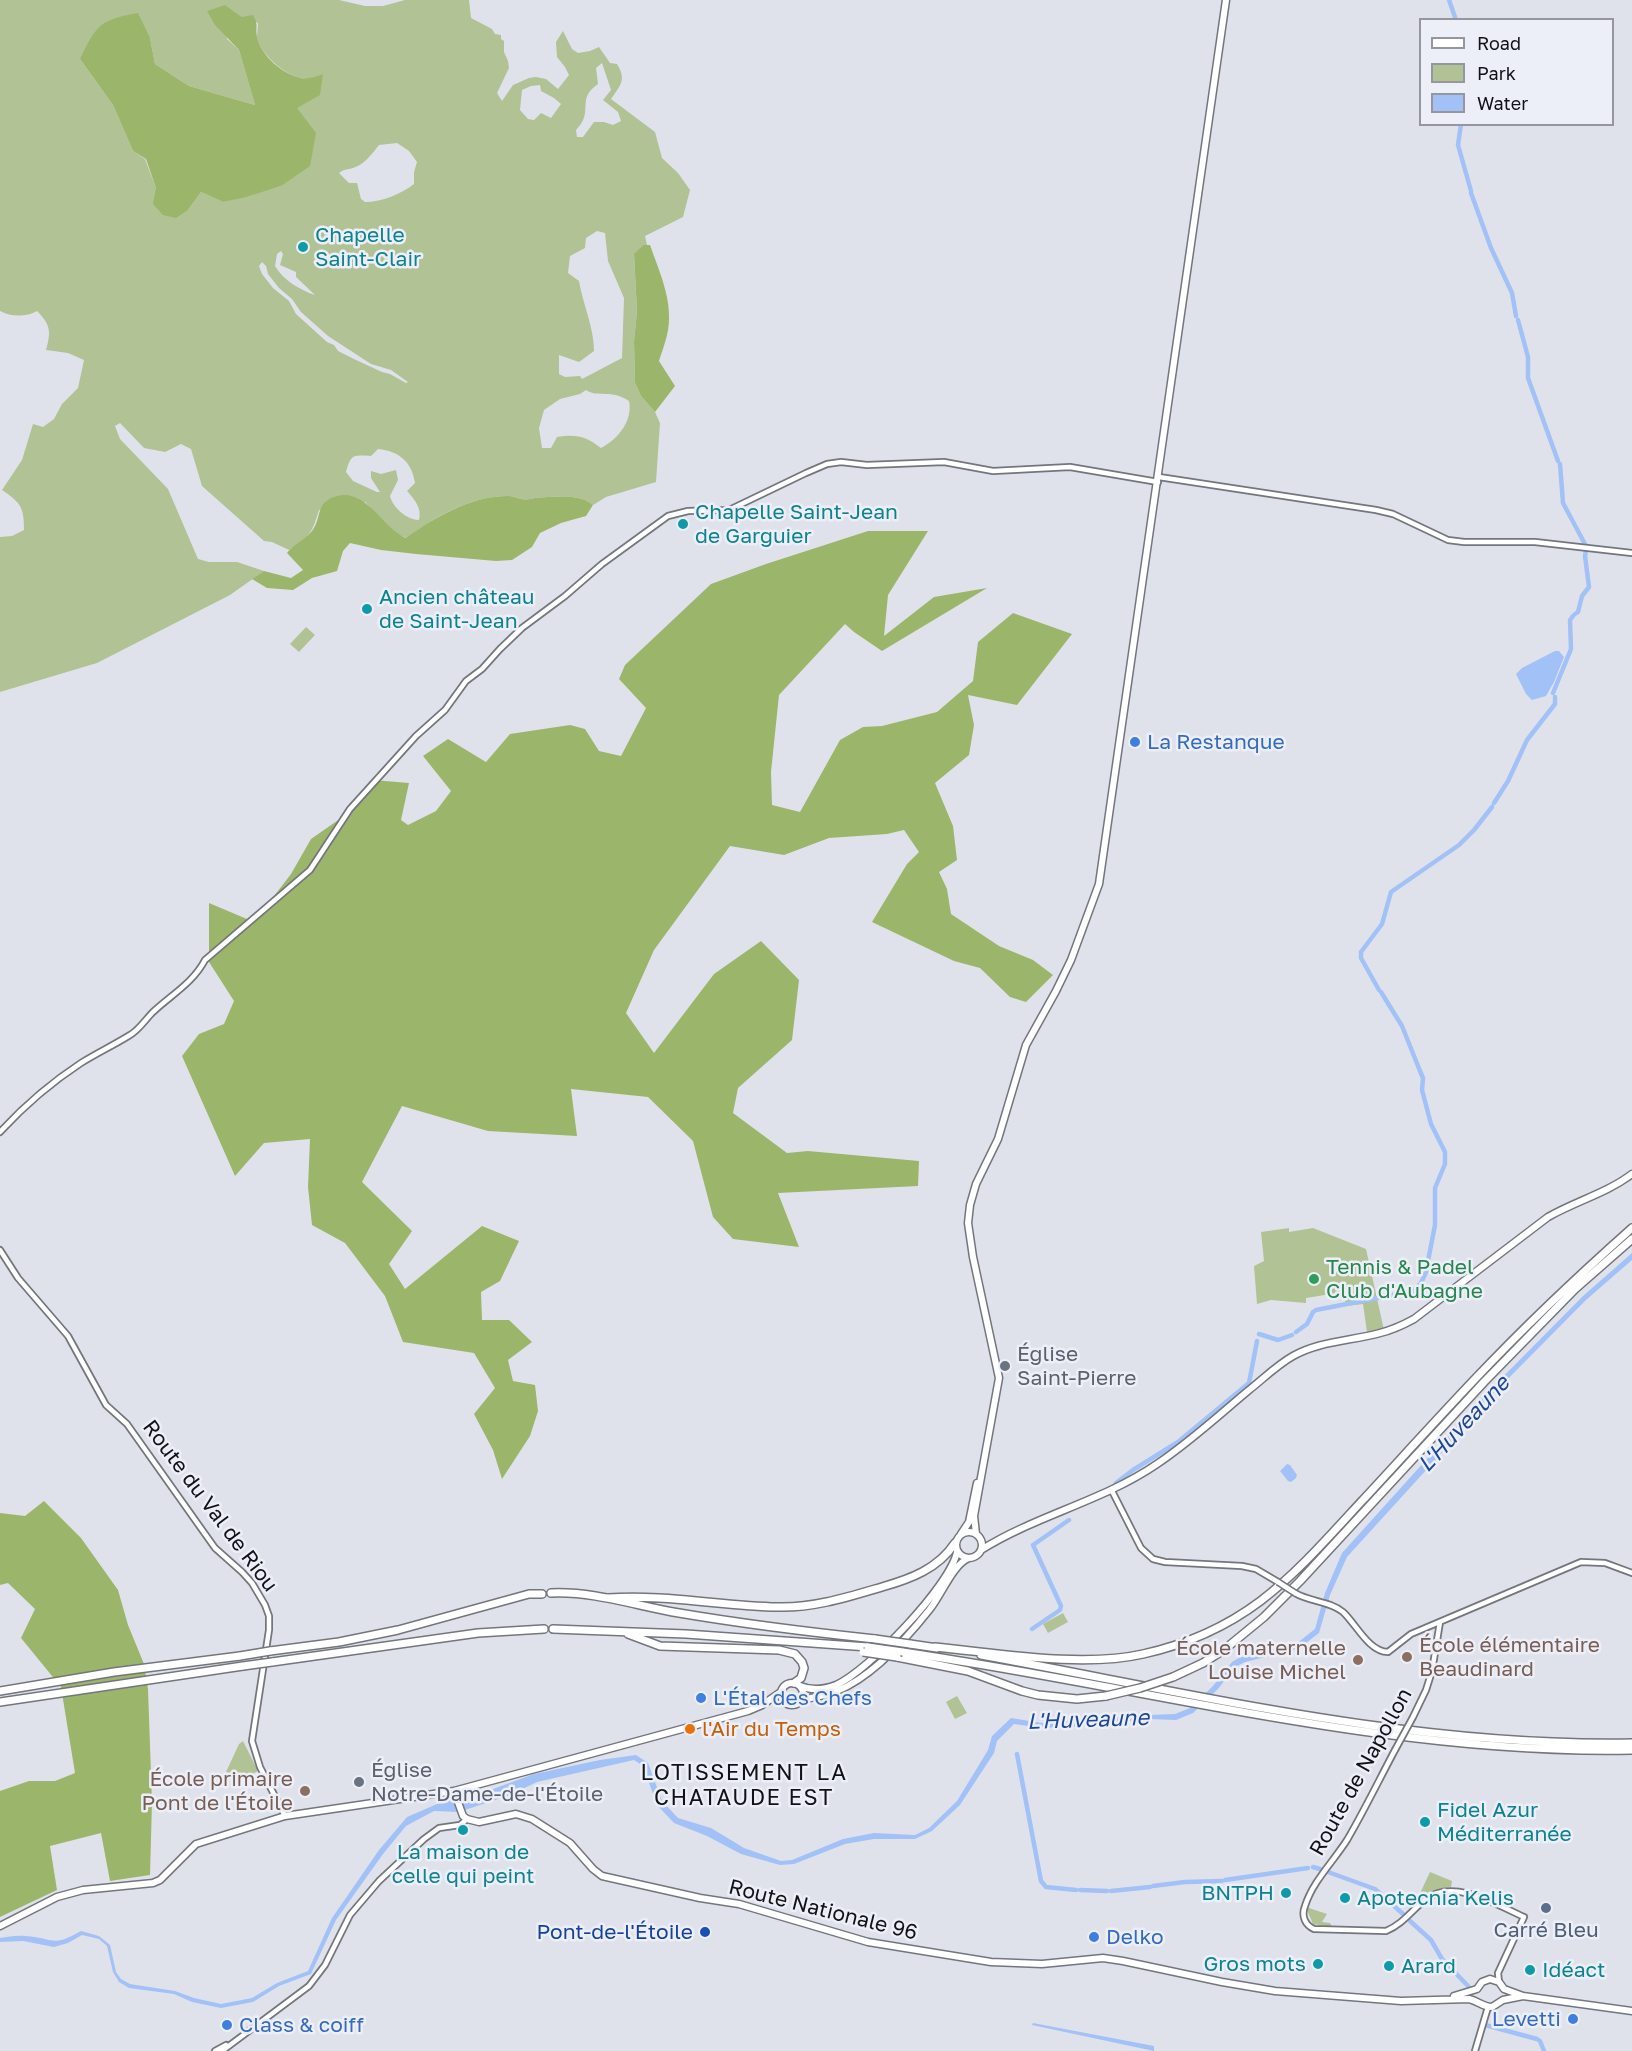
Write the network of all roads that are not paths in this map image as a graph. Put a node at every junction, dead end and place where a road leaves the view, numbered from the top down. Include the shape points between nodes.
1 (1226, 0) edge
2 (1159, 479) junction
3 (1632, 553) edge
4 (0, 1132) edge
5 (1632, 1174) edge
6 (1632, 1228) edge
7 (1632, 1239) edge
8 (0, 1250) edge
9 (989, 1439) junction
10 (1112, 1491) junction
11 (961, 1534) junction
12 (977, 1535) junction
13 (1010, 1535) junction
14 (955, 1544) junction
15 (981, 1550) junction
16 (957, 1552) junction
17 (969, 1558) junction
18 (1632, 1573) edge
19 (551, 1593) dead end
20 (542, 1594) dead end
21 (608, 1598) junction
22 (1440, 1622) junction
23 (544, 1629) dead end
24 (553, 1629) dead end
25 (622, 1632) junction
26 (935, 1647) junction
27 (900, 1655) junction
28 (797, 1685) junction
29 (0, 1691) edge
30 (781, 1692) junction
31 (1191, 1698) junction
32 (801, 1700) junction
33 (1211, 1701) junction
34 (0, 1702) edge
35 (785, 1702) junction
36 (762, 1705) junction
37 (1632, 1743) edge
38 (1632, 1750) edge
39 (455, 1793) junction
40 (285, 1816) junction
41 (465, 1817) junction
42 (0, 1926) edge
43 (1498, 1973) junction
44 (1490, 1978) junction
45 (1499, 1982) junction
46 (1477, 1989) junction
47 (1504, 1989) junction
48 (1523, 1996) junction
49 (1444, 1999) junction
50 (1503, 2000) junction
51 (1479, 2001) junction
52 (1488, 2007) junction
53 (1632, 2011) edge
54 (232, 2043) junction
55 (214, 2051) edge
56 (222, 2051) edge
57 (1475, 2051) edge

1 - 2 main road
2 - 3 street via 1376,510 1456,541 1535,542
2 - 4 street via 1070,467 993,471 944,462 841,462 827,464 729,510 688,511 668,516 522,628 466,681 445,710 350,809 310,870 205,960 199,973 132,1034 81,1063 36,1096
2 - 9 main road via 1099,884 1071,960 1026,1045 998,1138 976,1184 968,1215 999,1378
5 - 10 main road via 1548,1217 1398,1328 1310,1348 1293,1356 1158,1464
6 - 26 highway via 1570,1283 1477,1377 1300,1568 1265,1599 1231,1621 1163,1650 1108,1659
7 - 27 highway, bridge via 1575,1289 1484,1382 1264,1617 1203,1663 1140,1689 1077,1699 1038,1695 968,1671
8 - 40 street, Route du Val de Riou via 18,1278 68,1336 106,1405 127,1424 215,1548 243,1572 261,1596 269,1616 269,1630 252,1734 254,1752
9 - 11 main road via 969,1522
9 - 12 main road via 974,1516
10 - 13 main road
10 - 22 street, bridge via 1141,1548 1154,1559 1256,1569 1304,1599 1341,1611 1371,1644 1384,1652 1411,1634
11 - 12 main road
11 - 14 main road
12 - 13 main road via 989,1540
12 - 15 main road
13 - 15 main road
14 - 16 main road
14 - 21 highway via 937,1563 907,1580 815,1605 780,1608 636,1596
15 - 17 main road
16 - 17 main road
16 - 28 main road via 930,1597 861,1669 830,1687 814,1690
17 - 32 main road via 958,1565 932,1607 876,1666 840,1690
18 - 22 street via 1605,1563 1581,1562
19 - 21 highway
20 - 29 highway, bridge via 339,1642
21 - 26 highway, bridge via 725,1621
22 - 43 street, Route de Napollon, bridge via 1426,1690 1347,1840 1314,1887 1304,1908 1305,1921 1314,1929 1386,1931 1427,1899 1459,1890 1524,1917
23 - 34 highway, bridge via 478,1633
24 - 25 highway
25 - 27 highway, bridge via 751,1638
25 - 28 highway via 660,1646 789,1653 799,1658 804,1668
26 - 31 highway
27 - 31 highway
28 - 30 main road via 786,1685
28 - 32 main road via 803,1692
30 - 35 main road
30 - 36 main road
31 - 33 highway
32 - 35 main road via 793,1705
33 - 37 highway via 1462,1736
33 - 38 highway via 1346,1728 1465,1744
35 - 36 main road
36 - 39 main road
39 - 40 main road
39 - 41 main road
40 - 42 main road via 196,1844 153,1883 83,1890 57,1897
41 - 49 main road, Route Nationale 96 via 479,1822 516,1814 537,1821 570,1843 602,1876 739,1904 868,1942 993,1962 1042,1964 1102,1958 1222,1983 1297,1993 1401,2001
41 - 54 street via 460,1825 439,1828 424,1839 379,1881 351,1915 325,1965 309,1986
43 - 44 street
43 - 45 street
44 - 45 main road
44 - 46 main road
45 - 47 main road
46 - 49 main road
46 - 51 main road
47 - 48 main road
47 - 50 main road
48 - 50 main road
48 - 53 main road
49 - 51 main road
50 - 52 main road
51 - 52 main road
52 - 57 street
54 - 55 street
54 - 56 street

